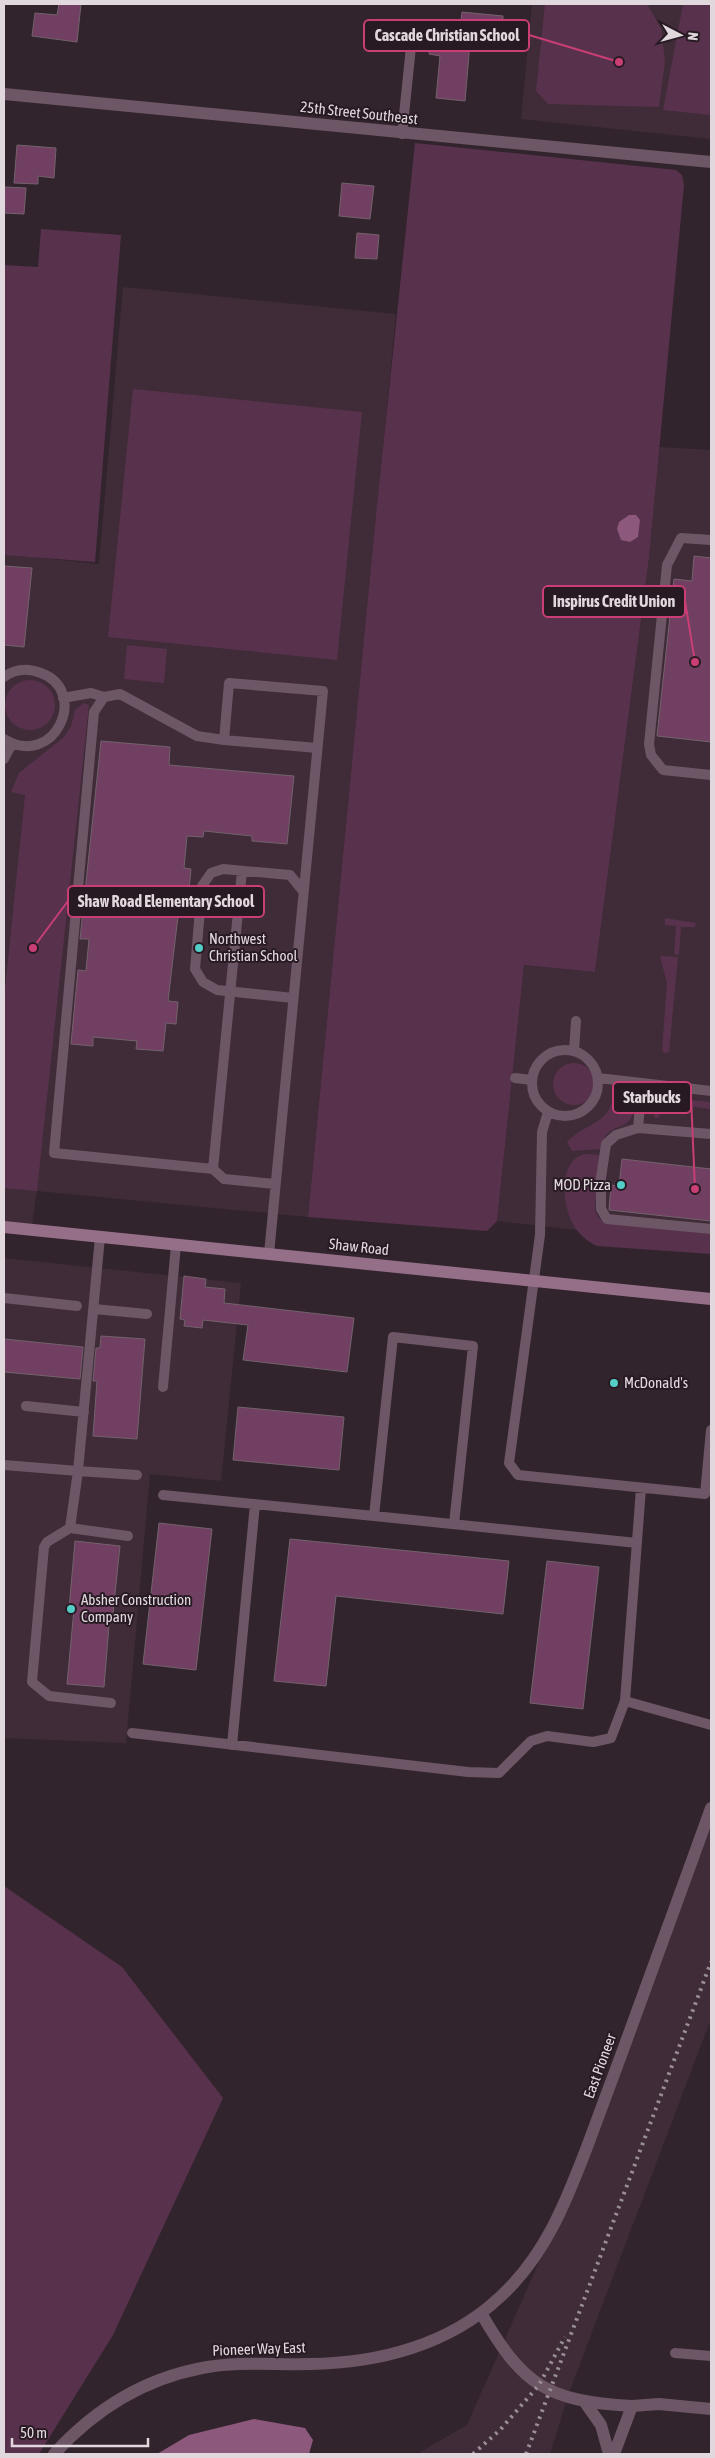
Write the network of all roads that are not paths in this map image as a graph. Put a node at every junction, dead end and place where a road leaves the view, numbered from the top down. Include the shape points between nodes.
1 (412, 37) dead end
2 (4, 94) edge
3 (402, 134) junction
4 (711, 162) edge
5 (711, 540) edge
6 (4, 677) edge
7 (104, 697) junction
8 (63, 698) junction
9 (224, 740) junction
10 (8, 742) edge
11 (317, 748) junction
12 (4, 759) edge
13 (711, 775) edge
14 (242, 871) junction
15 (303, 891) junction
16 (230, 992) junction
17 (293, 998) junction
18 (576, 1021) dead end
19 (574, 1051) junction
20 (515, 1078) dead end
21 (598, 1078) junction
22 (532, 1080) junction
23 (642, 1083) junction
24 (711, 1090) edge
25 (548, 1112) junction
26 (638, 1128) junction
27 (711, 1134) edge
28 (213, 1168) junction
29 (275, 1184) junction
30 (4, 1227) edge
31 (711, 1229) edge
32 (100, 1237) junction
33 (176, 1245) junction
34 (269, 1254) junction
35 (535, 1280) junction
36 (4, 1298) edge
37 (711, 1299) edge
38 (77, 1306) dead end
39 (94, 1309) junction
40 (147, 1314) dead end
41 (163, 1387) dead end
42 (26, 1406) dead end
43 (84, 1412) junction
44 (711, 1430) edge
45 (4, 1465) edge
46 (78, 1471) junction
47 (137, 1475) dead end
48 (641, 1488) junction
49 (164, 1494) dead end
50 (255, 1504) junction
51 (374, 1516) junction
52 (454, 1524) junction
53 (70, 1528) junction
54 (128, 1536) dead end
55 (637, 1543) junction
56 (625, 1701) junction
57 (111, 1703) dead end
58 (711, 1725) edge
59 (132, 1733) dead end
60 (232, 1745) junction
61 (711, 1808) edge
62 (481, 2313) junction
63 (675, 2353) dead end
64 (711, 2356) edge
65 (584, 2401) junction
66 (632, 2406) junction
67 (711, 2409) edge
68 (54, 2454) edge
69 (609, 2454) edge
70 (614, 2454) edge

1 - 3 lane
2 - 3 street, 25th Street Southeast
3 - 4 street, 25th Street Southeast
5 - 13 lane via 681,538 667,565 649,744 651,755 663,770
6 - 8 lane via 22,670 34,670 54,682
7 - 8 lane via 91,693
7 - 9 lane via 120,694 197,736
7 - 28 lane via 94,712 54,1153
8 - 10 lane via 64,716 50,738 25,747
9 - 11 lane
9 - 11 lane via 229,683 322,691
10 - 12 lane
11 - 15 lane
14 - 15 lane via 290,875
14 - 16 lane
14 - 16 lane via 224,869 211,873 202,886 195,969 203,982 217,990
15 - 17 lane
16 - 17 lane
16 - 28 lane
17 - 29 lane
18 - 19 lane
19 - 21 lane via 588,1058
19 - 22 lane via 556,1050 545,1056 537,1064
20 - 22 lane
21 - 23 lane
21 - 25 lane via 594,1099 588,1108 569,1116
22 - 25 lane via 534,1096
23 - 24 lane
23 - 26 lane
25 - 35 lane via 542,1132 540,1235
26 - 27 lane
26 - 31 lane via 616,1135 606,1144 600,1209 608,1218
28 - 29 lane via 224,1180
29 - 34 lane
30 - 32 main road, Shaw Road
32 - 33 main road, Shaw Road
32 - 39 lane
33 - 34 main road, Shaw Road
33 - 41 lane
34 - 35 main road, Shaw Road
35 - 37 main road, Shaw Road
35 - 48 lane via 510,1463 518,1475
36 - 38 lane
39 - 40 lane
39 - 43 lane
42 - 43 lane
43 - 46 lane
44 - 48 lane via 705,1494
45 - 46 lane
46 - 47 lane
46 - 53 lane
48 - 55 lane
49 - 50 lane
50 - 51 lane
50 - 60 lane
51 - 52 lane
51 - 52 lane via 393,1337 473,1346
52 - 55 lane
53 - 54 lane
53 - 57 lane via 44,1547 32,1682 48,1696
55 - 56 lane
56 - 58 lane
56 - 60 lane via 611,1738 594,1742 547,1736 531,1741 499,1773
59 - 60 lane
61 - 62 street, East Pioneer via 574,2183 531,2262
62 - 65 street via 497,2341 523,2372 539,2385 565,2397
62 - 68 street, Pioneer Way East via 424,2345 371,2360 232,2364 177,2374 132,2392 109,2406 76,2430
63 - 64 lane
65 - 66 street
65 - 69 street via 601,2425
66 - 67 street via 659,2404
66 - 70 street

